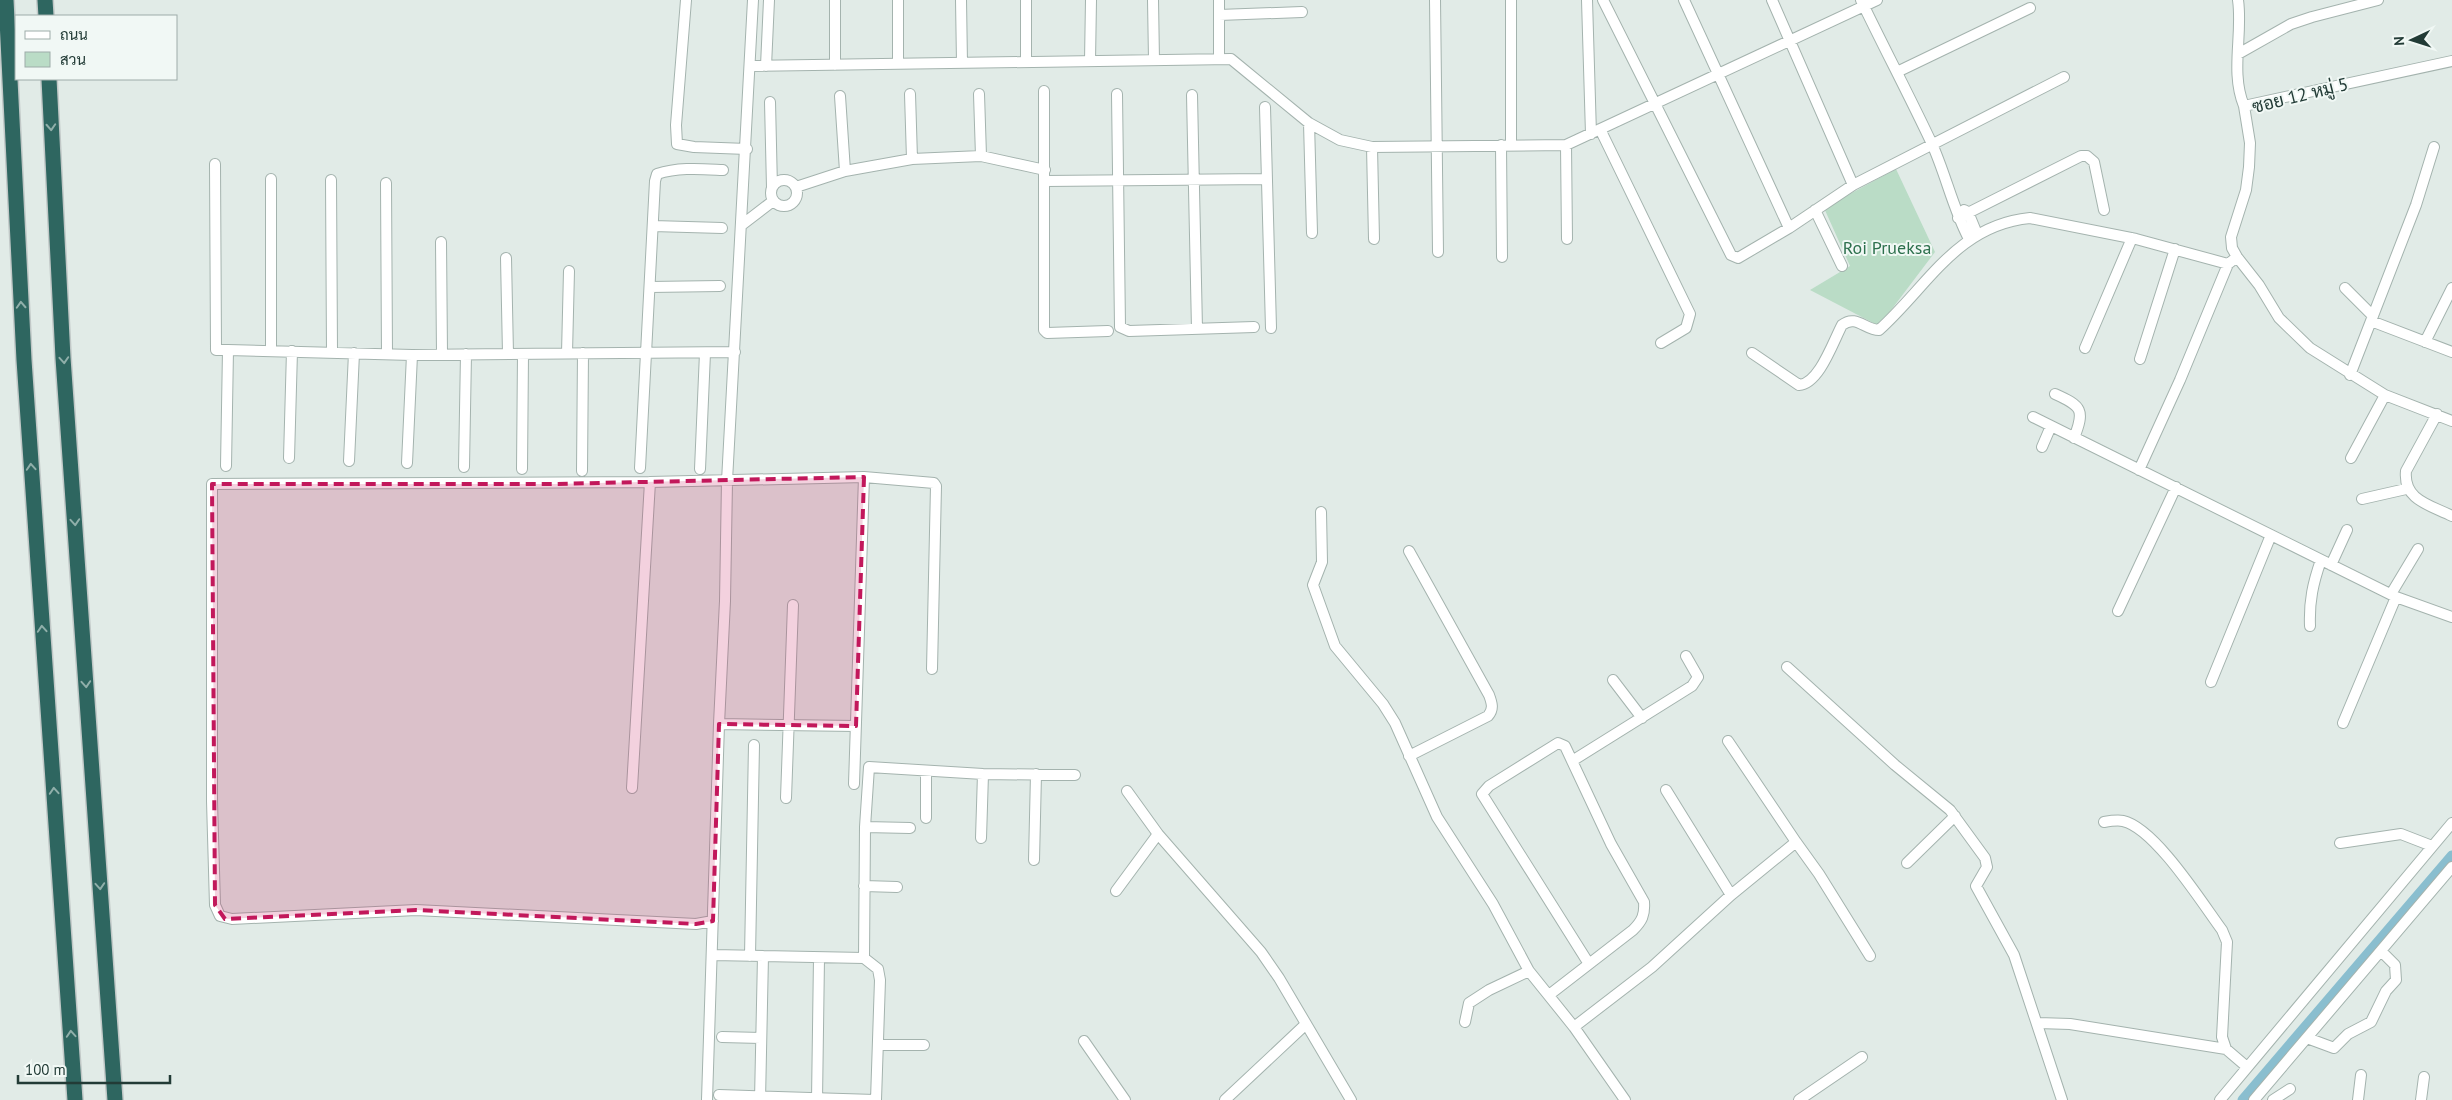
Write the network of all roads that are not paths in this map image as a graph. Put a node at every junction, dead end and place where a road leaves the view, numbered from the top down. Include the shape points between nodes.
1 (6, 0) edge
2 (45, 0) edge
3 (686, 0) edge
4 (753, 0) edge
5 (769, 0) edge
6 (835, 0) edge
7 (898, 0) edge
8 (961, 0) edge
9 (1026, 0) edge
10 (1091, 0) edge
11 (1152, 0) edge
12 (1219, 0) edge
13 (1435, 0) edge
14 (1511, 0) edge
15 (1587, 0) edge
16 (1603, 0) edge
17 (1684, 0) edge
18 (1772, 0) edge
19 (1877, 0) edge
20 (2238, 0) edge
21 (2378, 0) edge
22 (1863, 4) edge
23 (2030, 8) dead end
24 (1302, 12) dead end
25 (46, 15) edge
26 (1219, 15) junction
27 (1789, 42) junction
28 (2238, 54) junction
29 (1219, 59) junction
30 (1154, 60) junction
31 (1090, 61) junction
32 (2452, 61) edge
33 (1026, 62) junction
34 (962, 63) junction
35 (898, 64) junction
36 (835, 65) junction
37 (750, 66) junction
38 (766, 66) junction
39 (1897, 72) junction
40 (1717, 75) junction
41 (2064, 77) dead end
42 (49, 80) edge
43 (1044, 92) dead end
44 (910, 94) dead end
45 (979, 94) dead end
46 (1117, 94) dead end
47 (1192, 94) dead end
48 (840, 96) dead end
49 (770, 102) dead end
50 (1655, 105) junction
51 (2244, 106) junction
52 (1266, 107) dead end
53 (1309, 123) junction
54 (1596, 132) junction
55 (1506, 144) junction
56 (1566, 145) junction
57 (1932, 145) junction
58 (1438, 146) junction
59 (1372, 147) junction
60 (2434, 147) dead end
61 (746, 149) junction
62 (981, 156) junction
63 (912, 159) junction
64 (216, 164) dead end
65 (723, 170) dead end
66 (1045, 170) junction
67 (845, 171) junction
68 (271, 179) dead end
69 (1267, 179) junction
70 (331, 180) dead end
71 (1119, 180) junction
72 (1194, 180) junction
73 (1045, 181) junction
74 (386, 184) dead end
75 (1853, 185) junction
76 (796, 187) junction
77 (772, 188) junction
78 (774, 200) junction
79 (1956, 205) junction
80 (1815, 210) junction
81 (2104, 210) dead end
82 (1968, 212) junction
83 (1958, 218) junction
84 (743, 224) junction
85 (653, 226) junction
86 (722, 228) dead end
87 (1789, 228) junction
88 (1312, 234) dead end
89 (1973, 236) junction
90 (2132, 238) junction
91 (1374, 239) dead end
92 (1567, 239) dead end
93 (441, 242) dead end
94 (2175, 249) junction
95 (1438, 252) dead end
96 (1502, 257) dead end
97 (2237, 257) junction
98 (506, 258) dead end
99 (2228, 264) junction
100 (1842, 266) dead end
101 (569, 271) dead end
102 (720, 286) dead end
103 (650, 287) junction
104 (2345, 288) dead end
105 (2452, 288) edge
106 (2372, 318) junction
107 (1254, 326) dead end
108 (1271, 328) dead end
109 (1197, 329) junction
110 (1108, 331) dead end
111 (2425, 342) junction
112 (1661, 343) dead end
113 (2086, 348) dead end
114 (228, 350) junction
115 (271, 350) junction
116 (292, 351) junction
117 (332, 352) junction
118 (705, 352) junction
119 (735, 352) junction
120 (2452, 352) edge
121 (354, 353) junction
122 (567, 353) junction
123 (583, 353) junction
124 (646, 353) junction
125 (1752, 353) dead end
126 (387, 354) junction
127 (412, 354) junction
128 (442, 354) junction
129 (466, 354) junction
130 (508, 354) junction
131 (523, 354) junction
132 (2140, 359) dead end
133 (2350, 375) junction
134 (2056, 394) dead end
135 (2385, 395) junction
136 (2437, 414) junction
137 (2033, 417) dead end
138 (2452, 420) edge
139 (2051, 426) junction
140 (2074, 438) junction
141 (2042, 447) dead end
142 (289, 458) dead end
143 (2351, 458) dead end
144 (349, 461) dead end
145 (407, 463) dead end
146 (226, 466) dead end
147 (464, 468) dead end
148 (640, 468) dead end
149 (522, 469) dead end
150 (700, 470) dead end
151 (2139, 470) junction
152 (582, 471) dead end
153 (864, 477) junction
154 (727, 481) junction
155 (650, 482) junction
156 (2176, 487) junction
157 (2406, 489) junction
158 (2362, 500) dead end
159 (1321, 512) dead end
160 (2452, 516) edge
161 (2347, 530) dead end
162 (2271, 535) junction
163 (2418, 549) dead end
164 (1409, 551) dead end
165 (2321, 560) junction
166 (2331, 565) junction
167 (2393, 596) junction
168 (793, 605) dead end
169 (2118, 611) dead end
170 (2452, 617) edge
171 (2310, 626) dead end
172 (1686, 656) dead end
173 (1787, 667) dead end
174 (932, 669) dead end
175 (1613, 680) dead end
176 (2211, 682) dead end
177 (1642, 718) junction
178 (2343, 723) dead end
179 (719, 724) junction
180 (788, 724) junction
181 (856, 726) junction
182 (1728, 741) dead end
183 (754, 745) dead end
184 (1409, 756) junction
185 (1572, 761) junction
186 (926, 772) junction
187 (983, 774) junction
188 (1036, 774) junction
189 (1075, 775) dead end
190 (854, 784) dead end
191 (632, 788) dead end
192 (1666, 790) dead end
193 (1126, 791) dead end
194 (786, 798) dead end
195 (1955, 816) junction
196 (926, 818) dead end
197 (2104, 822) dead end
198 (2452, 823) edge
199 (865, 827) junction
200 (910, 828) dead end
201 (1158, 834) junction
202 (980, 838) dead end
203 (1796, 842) junction
204 (2340, 843) dead end
205 (2432, 846) junction
206 (1034, 860) dead end
207 (1907, 863) dead end
208 (2452, 868) edge
209 (864, 886) junction
210 (897, 887) dead end
211 (1116, 890) dead end
212 (1731, 895) junction
213 (713, 921) junction
214 (2381, 951) junction
215 (713, 955) junction
216 (750, 956) junction
217 (763, 956) junction
218 (1870, 956) dead end
219 (819, 958) junction
220 (864, 958) junction
221 (1589, 964) junction
222 (1529, 971) junction
223 (1549, 995) junction
224 (1466, 1022) dead end
225 (2038, 1023) junction
226 (1306, 1024) junction
227 (1574, 1026) junction
228 (722, 1037) dead end
229 (761, 1038) junction
230 (2307, 1038) junction
231 (1084, 1041) dead end
232 (878, 1045) junction
233 (924, 1045) dead end
234 (2226, 1049) junction
235 (1862, 1056) dead end
236 (2247, 1067) junction
237 (2361, 1075) dead end
238 (2424, 1077) dead end
239 (2290, 1089) dead end
240 (719, 1096) dead end
241 (760, 1098) edge
242 (817, 1099) edge
243 (75, 1100) edge
244 (115, 1100) edge
245 (707, 1100) edge
246 (875, 1100) edge
247 (1125, 1100) edge
248 (1225, 1100) edge
249 (1351, 1100) edge
250 (1625, 1100) edge
251 (1799, 1100) edge
252 (2062, 1100) edge
253 (2220, 1100) edge
254 (2254, 1100) edge
255 (2273, 1100) edge
256 (2358, 1100) edge
257 (2421, 1100) edge

243 -> 1 highway via 23,350
2 - 25 highway
3 - 61 street via 677,144
4 - 37 street
5 - 38 street
6 - 36 street
7 - 35 street
8 - 34 street
9 - 33 street
10 - 31 street
11 - 30 street
12 - 26 street
13 - 58 street
14 - 55 street
15 - 54 street
16 - 50 street
17 - 40 street
18 - 27 street
19 - 22 street
20 - 28 street
21 - 28 street via 2292,24
22 - 27 street
22 - 39 street
23 - 39 street
24 - 26 street
26 - 29 street
27 - 40 street
27 - 75 street
28 - 51 street via 2237,79
29 - 30 street
29 - 53 street via 1234,59
30 - 31 street
31 - 33 street
32 - 51 street, ซอย 12 หมู่ 5
33 - 34 street
34 - 35 street
35 - 36 street
36 - 38 street
37 - 38 street
37 - 61 street
39 - 57 street
40 - 50 street
40 - 87 street
41 - 57 street
42 -> 244 highway via 63,349
43 - 66 street
44 - 63 street
45 - 62 street
46 - 71 street
47 - 72 street
48 - 67 street
49 - 77 street
50 - 54 street
50 - 87 street via 1733,258 1743,257
51 - 97 street, ซอย 12 หมู่ 5 via 2250,143 2249,167 2246,190 2231,237
52 - 69 street
53 - 59 street via 1340,140
53 - 88 street
54 - 56 street
54 - 112 street via 1690,314 1686,328
55 - 56 street
55 - 58 street
55 - 96 street
56 - 92 street
57 - 75 street
57 - 79 street
58 - 59 street
58 - 95 street
59 - 91 street
60 - 106 street via 2416,204
61 - 84 street
62 - 63 street
62 - 66 street
63 - 67 street
64 - 114 street via 216,350
65 - 85 street via 685,169 657,174
66 - 73 street
67 - 76 street
68 - 115 street
69 - 72 street
69 - 108 street
70 - 117 street
71 - 72 street
71 - 73 street
71 - 109 street via 1120,328 1129,332
72 - 109 street
73 - 110 street via 1044,330 1047,333
74 - 126 street
75 - 80 street
76 - 77 street via 790,181 781,180
76 - 78 street via 796,196 789,205 780,205
77 - 78 street
78 - 84 street
79 - 82 street
79 - 83 street
80 - 87 street
80 - 100 street
81 - 82 street via 2094,162 2087,156 2081,156
82 - 83 street
82 - 89 street
83 - 89 street
84 - 119 street
85 - 86 street
85 - 103 street
89 - 90 street via 2018,219 2030,218
89 - 125 street via 1954,250 1879,330 1855,321 1842,325 1815,378 1806,384 1798,385
90 - 94 street
90 - 113 street
93 - 128 street
94 - 99 street
94 - 132 street
97 - 99 street
97 - 133 street, ซอย 12 หมู่ 5 via 2259,284 2279,318 2310,348
98 - 130 street
99 - 151 street
101 - 122 street
102 - 103 street
103 - 124 street
104 - 106 street
105 - 111 street
106 - 111 street
106 - 133 street
107 - 109 street
111 - 120 street
114 - 115 street
114 - 146 street
115 - 116 street
116 - 117 street
116 - 142 street
117 - 121 street
118 - 119 street
118 - 124 street
118 - 150 street
119 - 154 street
121 - 126 street
121 - 144 street
122 - 123 street
122 - 131 street
123 - 124 street
123 - 152 street
124 - 148 street
126 - 127 street
127 - 128 street
127 - 145 street
128 - 129 street
129 - 130 street
129 - 147 street
130 - 131 street
131 - 149 street
133 - 135 street, ซอย 12 หมู่ 5
134 - 140 street via 2076,404 2081,412
135 - 136 street, ซอย 12 หมู่ 5
135 - 143 street
136 - 138 street, ซอย 12 หมู่ 5
136 - 157 street via 2406,471
137 - 139 street
139 - 140 street
139 - 141 street
140 - 151 street
151 - 156 street
153 - 154 street
153 - 174 street via 930,482 936,486
153 - 181 street
154 - 155 street
154 - 179 street
155 - 191 street
155 - 213 street via 212,484 215,905 220,916 232,920 416,910 696,924
156 - 162 street
156 - 169 street
157 - 158 street
157 - 160 street via 2412,496
159 - 184 street via 1322,562 1313,585 1322,614 1335,646 1383,704
161 - 166 street
162 - 165 street
162 - 176 street
163 - 167 street
164 - 184 street via 1492,704 1488,716
165 - 166 street
165 - 171 street via 2309,603
166 - 167 street
167 - 170 street
167 - 178 street
168 - 180 street
172 - 177 street via 1698,677 1697,681
173 - 195 street
175 - 177 street
177 - 185 street
179 - 180 street
179 - 213 street
180 - 181 street
180 - 194 street
181 - 190 street
182 - 203 street
183 - 216 street
184 - 222 street via 1437,817 1493,904
185 - 221 street via 1611,844 1644,902 1645,911 1640,923
185 - 221 street via 1563,744 1558,743 1489,786 1482,794
186 - 187 street
186 - 196 street
186 - 199 street via 869,768
187 - 188 street
187 - 202 street
188 - 189 street
188 - 206 street
192 - 212 street
193 - 201 street
195 - 207 street
195 - 225 street via 1985,858 1987,867 1976,886 2014,956
197 - 234 street via 2123,821 2142,830 2156,842 2222,930 2227,942 2222,1030
198 - 205 street
199 - 200 street
199 - 209 street
201 - 211 street
201 - 226 street via 1261,952
203 - 212 street
203 - 218 street
204 - 205 street via 2401,834
205 - 236 street
208 - 214 street
209 - 210 street
209 - 220 street
212 - 227 street via 1652,967
213 - 215 street
214 - 230 street
214 - 230 street via 2395,965 2396,980 2386,991 2370,1022 2348,1034 2334,1048
215 - 216 street
215 - 245 street
216 - 217 street
217 - 219 street
217 - 229 street
219 - 220 street
219 - 242 street
220 - 232 street via 878,969 880,980
221 - 223 street
222 - 223 street
222 - 224 street via 1469,1003
223 - 227 street
225 - 234 street via 2086,1027
225 - 252 street
226 - 248 street
226 - 249 street
227 - 250 street
228 - 229 street
229 - 241 street
230 - 254 street
231 - 247 street
232 - 233 street
232 - 246 street
234 - 236 street
235 - 251 street
236 - 253 street
237 - 256 street
238 - 257 street
239 - 255 street
240 - 241 street
241 - 242 street
242 - 246 street

